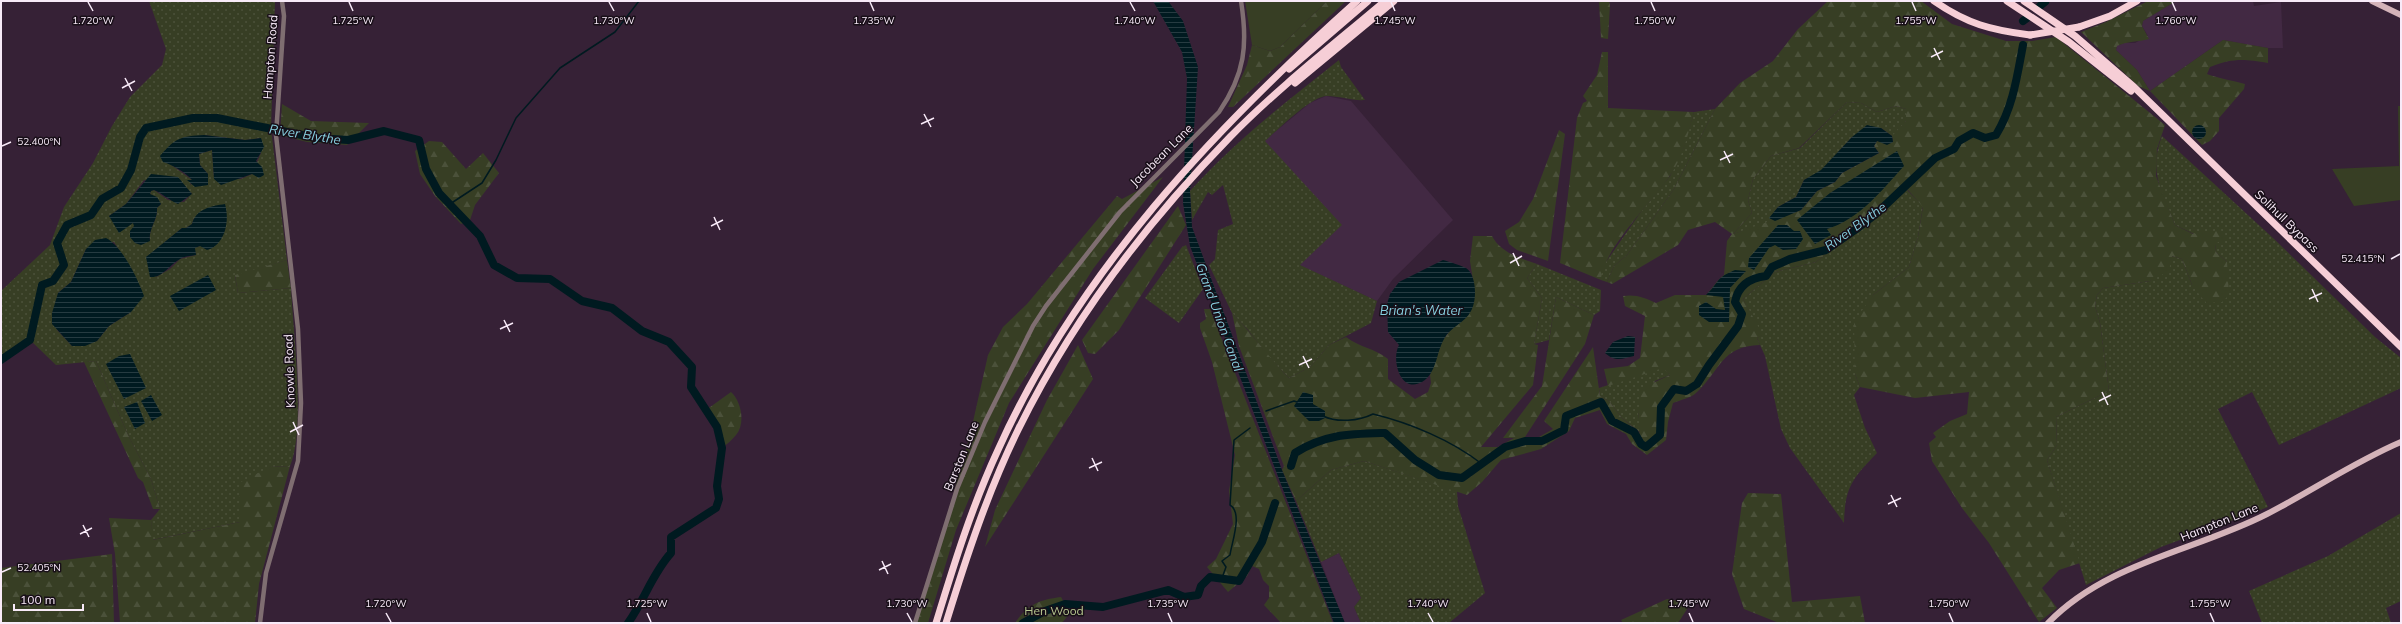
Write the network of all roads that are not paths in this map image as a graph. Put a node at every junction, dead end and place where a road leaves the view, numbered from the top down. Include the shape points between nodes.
1 (282, 1) edge
2 (1241, 1) edge
3 (1357, 1) edge
4 (1368, 1) edge
5 (1385, 1) edge
6 (1394, 1) edge
7 (1934, 1) edge
8 (2007, 1) edge
9 (2024, 1) edge
10 (2137, 1) edge
11 (2372, 1) edge
12 (2401, 15) edge
13 (2157, 111) junction
14 (276, 115) joint
15 (1245, 123) junction
16 (1227, 126) junction
17 (1046, 306) joint
18 (2401, 347) edge
19 (2401, 442) edge
20 (260, 623) edge
21 (915, 623) edge
22 (936, 623) edge
23 (946, 623) edge
24 (2048, 623) edge

1 - 14 street, Hampton Road via 284,16
2 - 17 street, Jacobean Lane via 1245,42 1243,64 1238,80 1219,112 1120,212
3 - 16 highway via 1298,54
4 - 16 highway
5 - 15 highway via 1273,95
6 - 15 highway
7 - 10 highway, bridge via 1976,25 1991,30 2030,35 2079,27 2110,16
8 - 13 highway, Solihull Bypass via 2069,42
9 - 13 highway, Solihull Bypass via 2086,45
11 - 12 main road
13 - 18 highway, Solihull Bypass
14 - 20 street, Knowle Road via 276,135 298,329 301,403 298,461 266,573
15 - 23 highway via 1173,199 1125,259 1066,343 1018,431 973,540
16 - 22 highway via 1170,187 1118,250 1057,339 1021,404 977,497
17 - 21 street, Barston Lane via 985,422 957,489
19 - 24 main road, Hampton Lane via 2366,458 2247,524 2109,578 2069,605

